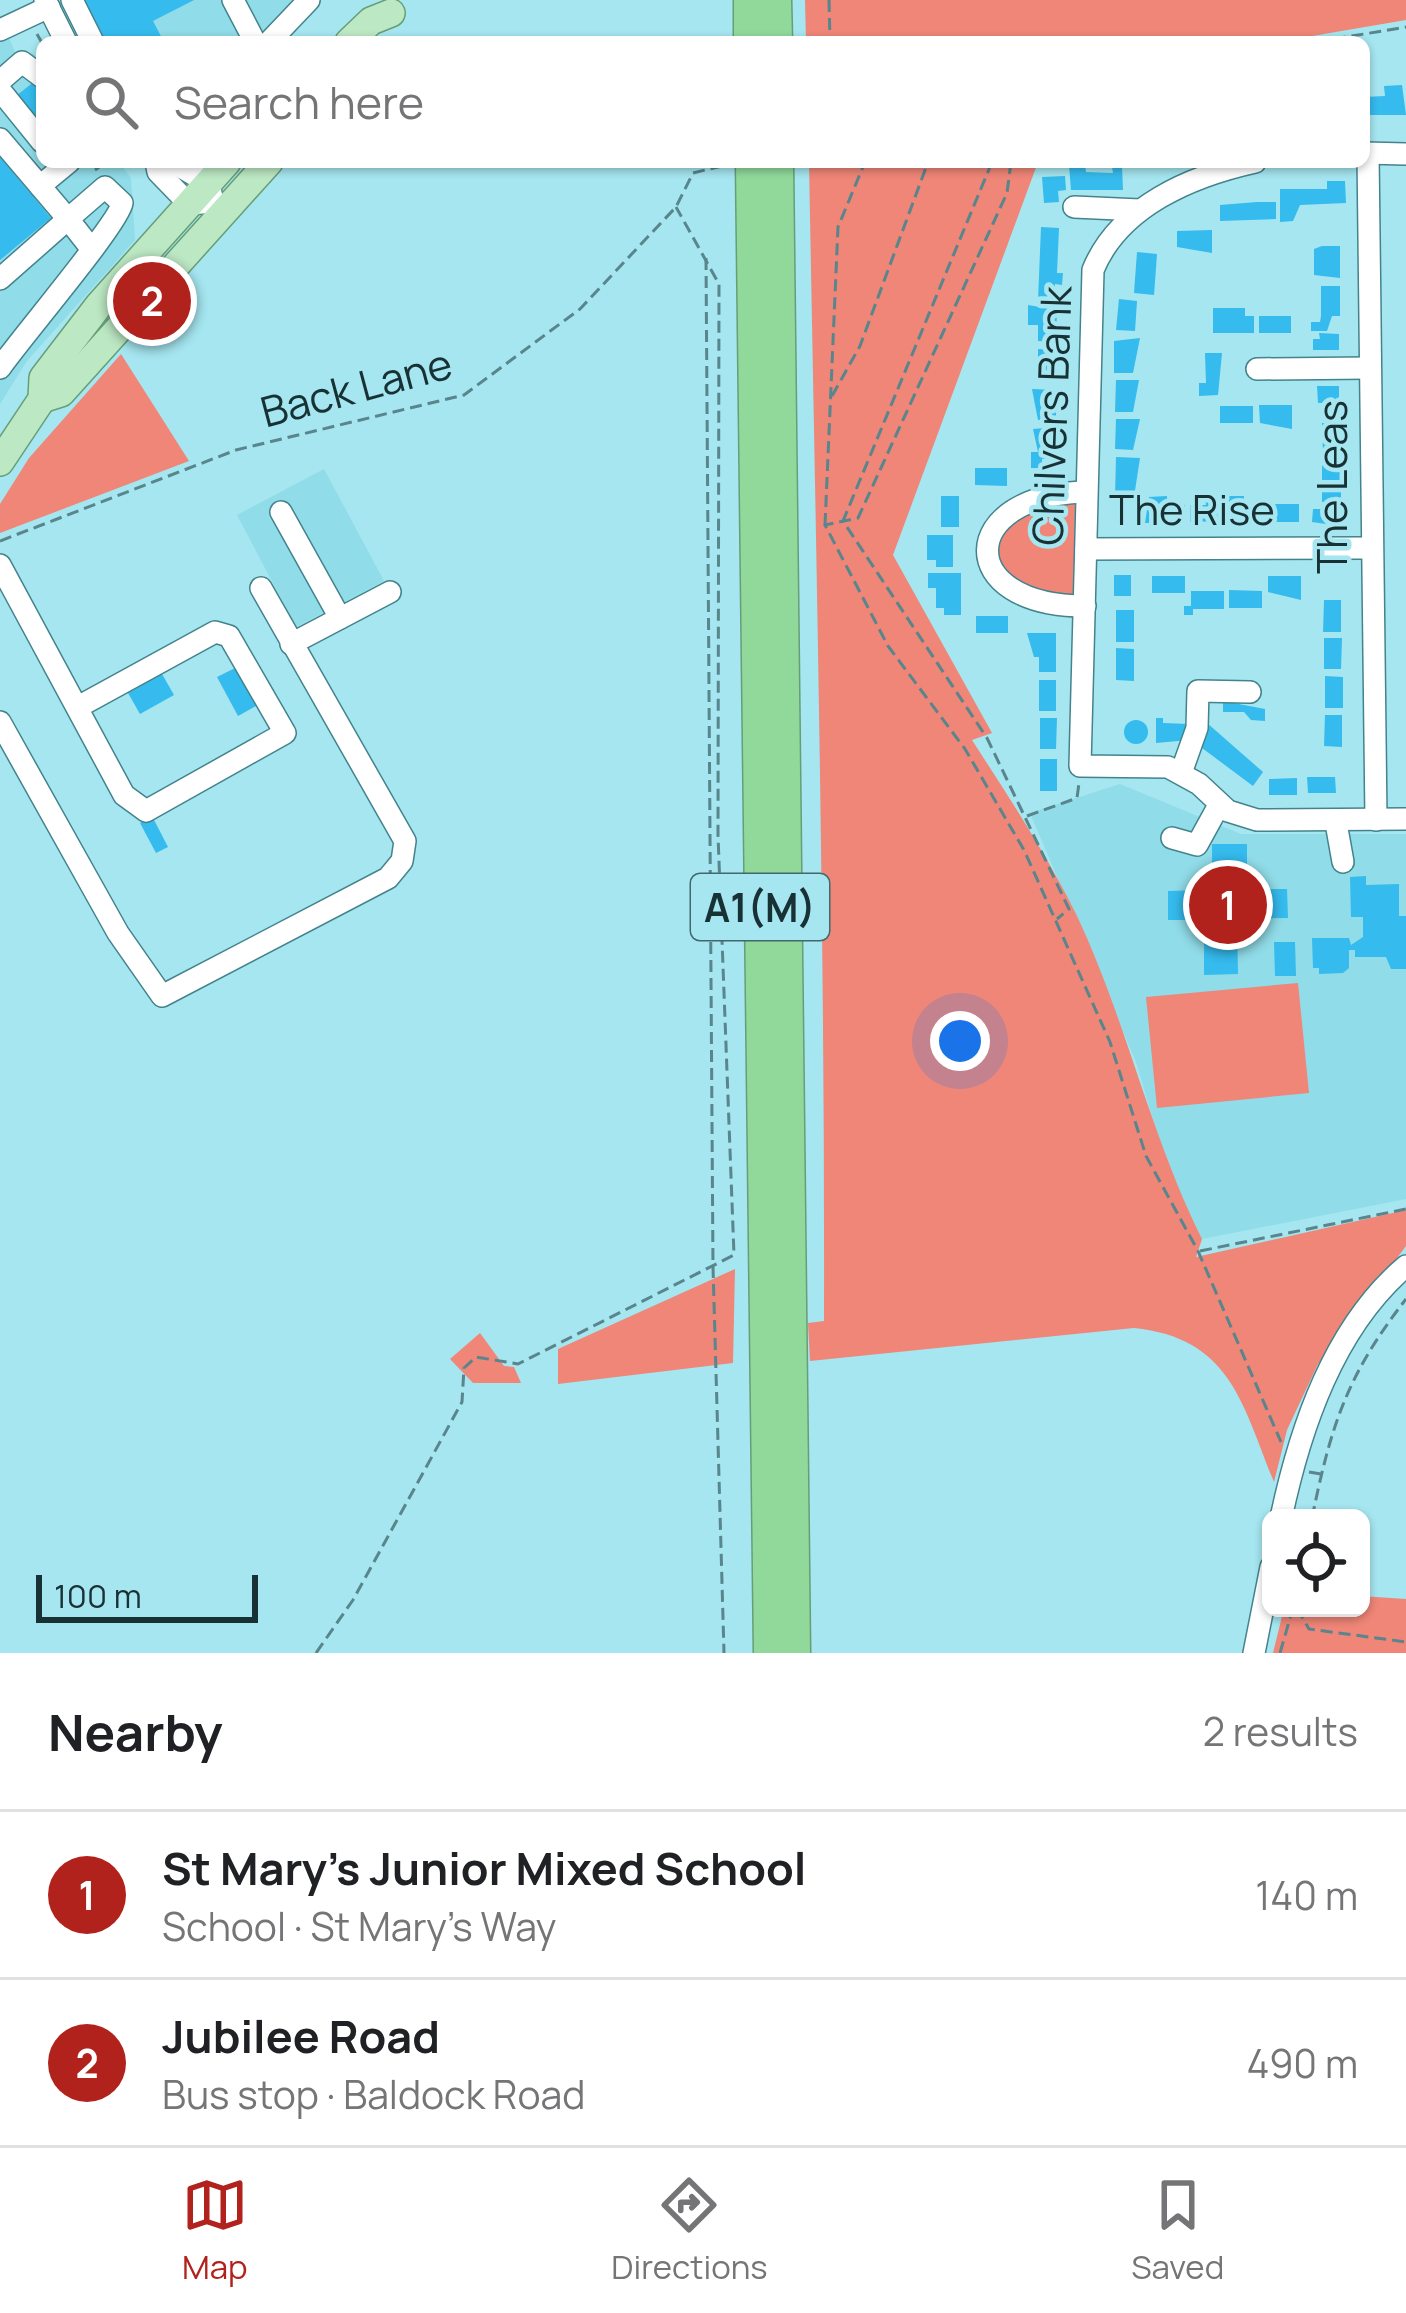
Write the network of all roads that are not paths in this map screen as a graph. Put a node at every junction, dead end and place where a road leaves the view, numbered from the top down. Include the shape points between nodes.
1 (72, 0) edge
2 (233, 0) edge
3 (309, 0) edge
4 (749, 0) edge
5 (776, 0) edge
6 (47, 4) edge
7 (398, 7) edge
8 (0, 30) edge
9 (63, 36) edge
10 (90, 36) edge
11 (252, 36) edge
12 (275, 36) edge
13 (355, 36) edge
14 (380, 36) edge
15 (749, 36) edge
16 (777, 36) edge
17 (36, 72) edge
18 (0, 85) edge
19 (36, 134) edge
20 (0, 139) edge
21 (1370, 153) edge
22 (1406, 154) edge
23 (60, 168) edge
24 (157, 168) edge
25 (180, 168) edge
26 (258, 168) edge
27 (740, 168) edge
28 (778, 168) edge
29 (1235, 168) edge
30 (1366, 168) edge
31 (40, 186) junction
32 (212, 192) edge
33 (1074, 207) dead end
34 (1141, 210) junction
35 (68, 219) junction
36 (90, 247) junction
37 (0, 279) edge
38 (0, 368) edge
39 (1369, 368) junction
40 (1257, 369) dead end
41 (0, 462) edge
42 (1085, 492) junction
43 (281, 512) dead end
44 (1370, 548) junction
45 (1086, 549) junction
46 (0, 565) edge
47 (261, 588) dead end
48 (390, 592) dead end
49 (1085, 606) junction
50 (340, 618) junction
51 (291, 644) junction
52 (1250, 692) dead end
53 (77, 706) junction
54 (0, 722) edge
55 (1181, 773) junction
56 (1219, 806) junction
57 (1376, 820) junction
58 (1406, 820) edge
59 (1336, 823) junction
60 (1172, 838) dead end
61 (1343, 862) dead end
62 (1406, 1266) edge
63 (1283, 1509) edge
64 (1262, 1613) edge
65 (769, 1653) edge
66 (796, 1653) edge
67 (1254, 1653) edge

1 - 10 street
2 - 11 street
3 - 12 street
4 - 15 highway
5 - 16 highway
6 - 8 street
6 - 9 street
7 - 13 main road
7 - 14 main road
17 - 18 street via 22,62
18 - 19 street
20 - 31 street
21 - 22 street
23 - 31 street
24 - 32 street
25 - 32 street
26 - 32 main road
27 - 65 highway, A1(M)
28 - 66 highway, A1(M)
29 - 34 street, Chilvers Bank
30 - 39 street, The Leas
31 - 35 street
32 - 41 main road via 99,305 43,378 42,399
33 - 34 street
34 - 42 street, Chilvers Bank via 1093,271
35 - 36 street
35 - 36 street via 100,189 118,195 119,217
35 - 37 street
36 - 38 street
39 - 40 street
39 - 44 street, The Leas
42 - 45 street, Chilvers Bank
42 - 49 street via 1040,495 1012,509 988,534 984,555 995,578 1031,601
43 - 50 street
44 - 45 street, The Rise
44 - 57 street, The Leas
45 - 49 street, Chilvers Bank
46 - 53 street
47 - 51 street
48 - 50 street
49 - 55 street, Chilvers Bank via 1080,766 1138,764
50 - 51 street
51 - 54 street via 404,842 402,861 388,878 162,996
52 - 55 street via 1198,691 1197,728
53 - 53 street via 124,795 146,811 285,733 230,636 215,632
55 - 56 street
56 - 59 street via 1257,820
56 - 60 street via 1197,844
57 - 58 street
57 - 59 street
59 - 61 street
62 - 63 street via 1331,1363
64 - 67 street

